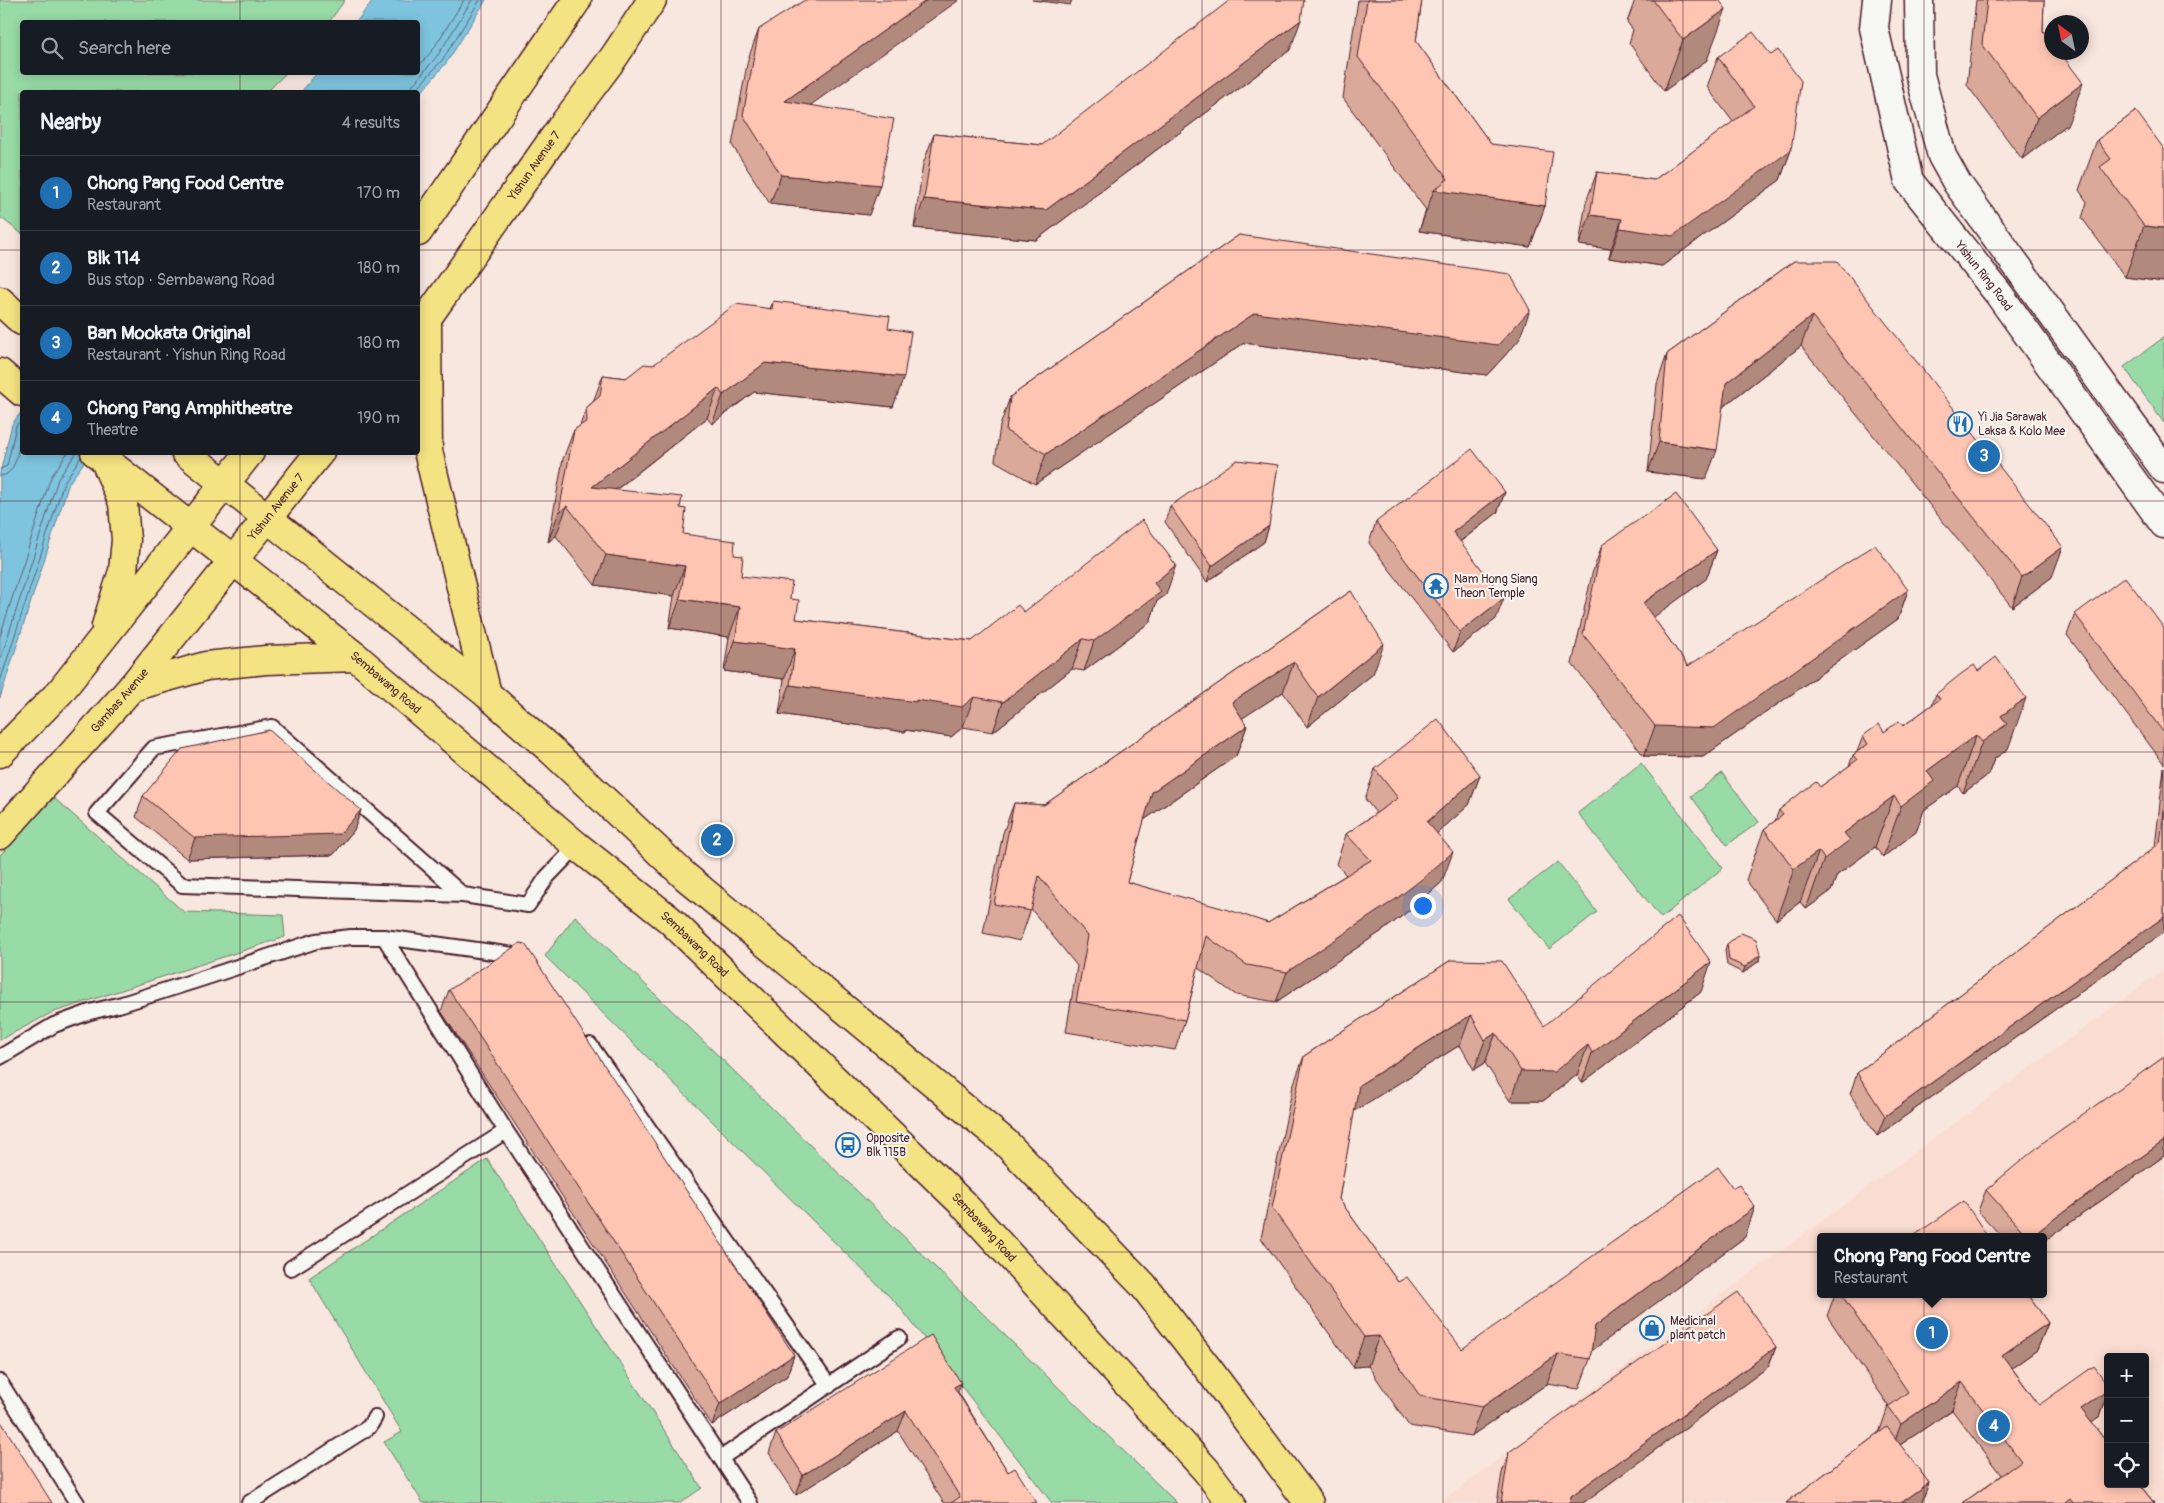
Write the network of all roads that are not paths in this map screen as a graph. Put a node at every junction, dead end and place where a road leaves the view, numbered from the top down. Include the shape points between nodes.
1 (577, 0) edge
2 (652, 0) edge
3 (1876, 0) edge
4 (1919, 0) edge
5 (420, 229) edge
6 (0, 301) edge
7 (20, 319) edge
8 (422, 325) edge
9 (189, 455) edge
10 (248, 455) edge
11 (318, 455) edge
12 (100, 457) edge
13 (2164, 469) edge
14 (225, 484) junction
15 (267, 518) junction
16 (2164, 524) edge
17 (191, 528) junction
18 (232, 562) junction
19 (100, 644) junction
20 (356, 657) junction
21 (132, 687) junction
22 (487, 694) junction
23 (0, 753) edge
24 (0, 835) edge
25 (577, 846) junction
26 (463, 896) junction
27 (384, 937) junction
28 (534, 964) edge
29 (585, 1037) edge
30 (0, 1057) edge
31 (506, 1131) junction
32 (291, 1268) dead end
33 (899, 1338) dead end
34 (0, 1382) edge
35 (829, 1386) junction
36 (374, 1416) dead end
37 (721, 1458) junction
38 (77, 1503) edge
39 (248, 1503) edge
40 (750, 1503) edge
41 (1231, 1503) edge
42 (1309, 1503) edge

1 - 5 main road
2 - 8 main road, Yishun Avenue 7
3 - 16 main road, Yishun Ring Road via 1874,28 1909,180 1998,293
4 - 13 main road via 1920,75 1942,156 1957,183
6 - 7 main road
8 - 22 main road via 428,451
9 - 14 main road
10 - 14 main road
11 - 15 main road, Yishun Avenue 7
12 - 17 main road, Sembawang Road
12 - 19 main road via 123,502 126,540 123,572
14 - 15 main road
14 - 17 main road
15 - 18 main road, Yishun Avenue 7
15 - 22 main road
17 - 18 main road, Sembawang Road
17 - 19 main road
18 - 20 main road, Sembawang Road
18 - 21 main road, Gambas Avenue
19 - 23 main road via 60,692
20 - 21 main road via 206,666
20 - 25 main road, Sembawang Road
21 - 24 main road, Gambas Avenue
22 - 42 main road via 686,877 1006,1143 1143,1286
25 - 26 lane via 547,877 528,904
25 - 41 main road, Sembawang Road via 670,920 962,1203 1206,1470
26 - 26 lane via 182,885 98,813 154,748 272,727
27 - 28 lane via 525,957
27 - 30 lane via 316,941 284,950 54,1025
27 - 31 lane
29 - 35 lane
31 - 32 lane
31 - 37 lane
33 - 35 lane
34 - 38 lane
35 - 37 lane
36 - 39 lane via 369,1427
37 - 40 lane

